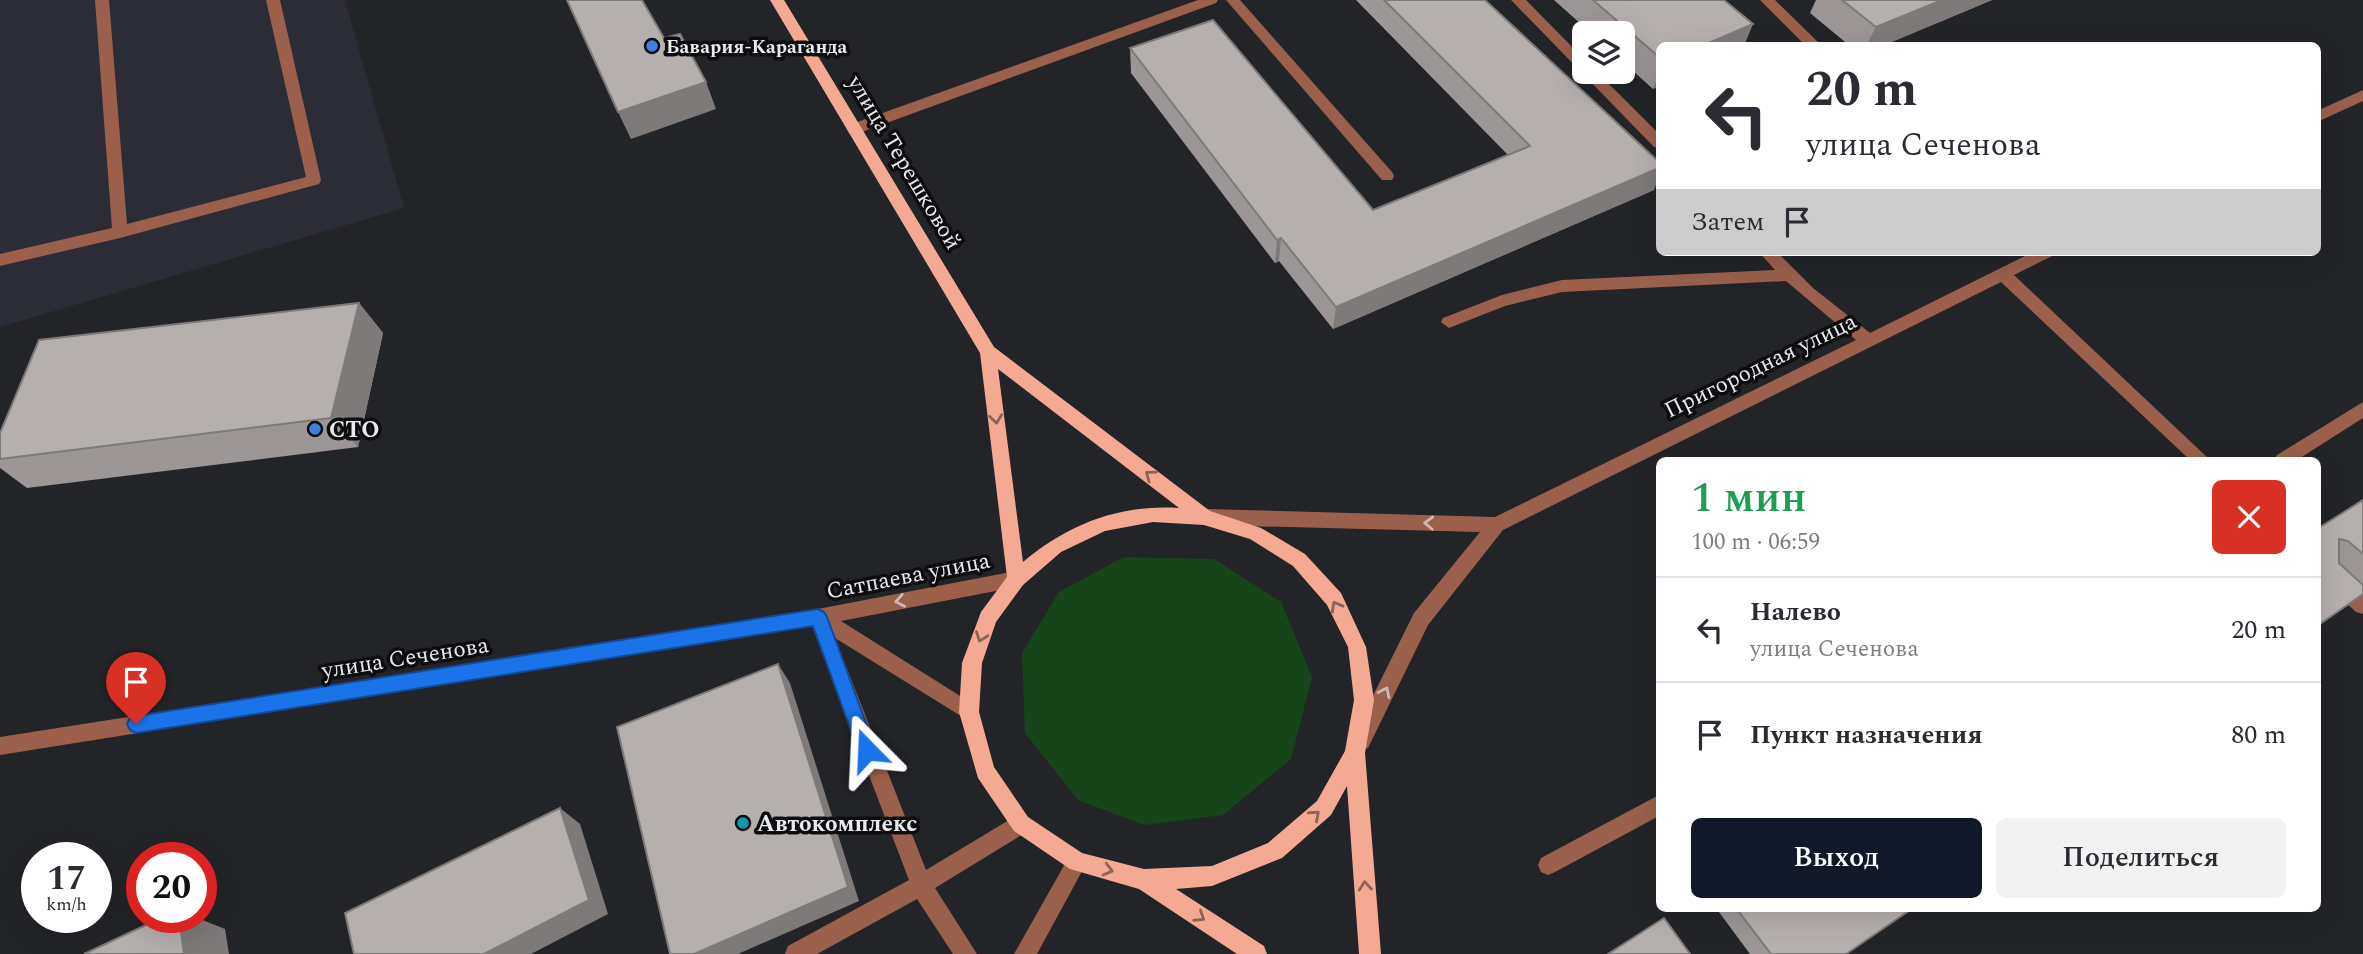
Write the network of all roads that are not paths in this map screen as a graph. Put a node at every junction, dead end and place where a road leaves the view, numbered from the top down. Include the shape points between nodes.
1 (102, 0) edge
2 (273, 0) edge
3 (777, 0) edge
4 (1211, 0) edge
5 (1233, 0) edge
6 (1518, 0) edge
7 (1767, 0) edge
8 (1811, 42) edge
9 (1572, 54) edge
10 (1601, 84) edge
11 (2363, 94) edge
12 (2321, 115) edge
13 (854, 129) junction
14 (1656, 140) edge
15 (1387, 176) dead end
16 (120, 232) junction
17 (1771, 256) edge
18 (2034, 256) edge
19 (0, 260) edge
20 (2001, 274) junction
21 (1790, 275) junction
22 (1448, 321) dead end
23 (1868, 341) junction
24 (988, 352) junction
25 (2363, 409) edge
26 (2198, 457) edge
27 (2288, 457) edge
28 (1204, 517) junction
29 (1497, 525) junction
30 (2321, 569) edge
31 (1016, 579) junction
32 (2363, 606) edge
33 (818, 617) junction
34 (969, 712) junction
35 (0, 746) edge
36 (1355, 753) junction
37 (1656, 807) edge
38 (1021, 824) junction
39 (1077, 862) junction
40 (1548, 865) dead end
41 (1144, 880) junction
42 (921, 885) junction
43 (796, 954) edge
44 (966, 954) edge
45 (1025, 954) edge
46 (1256, 954) edge
47 (1370, 954) edge

1 - 16 street
2 - 16 street via 314,180
3 - 13 main road, улица Терешковой
4 - 13 street
5 - 15 street
6 - 9 street
7 - 8 street
10 - 14 street
11 - 12 street
13 - 24 main road, улица Терешковой
16 - 19 street
17 - 21 street
18 - 20 street, Пригородная улица
20 - 23 street, Пригородная улица
20 - 26 street
21 - 22 street via 1562,286
21 - 23 street
23 - 29 street, Пригородная улица
28 -> 24 main road, улица Терешковой
24 -> 31 main road, улица Терешковой
25 - 27 street
29 -> 28 street
28 - 31 main road, улица Терешковой via 1153,514 1102,524 1055,546
36 -> 28 main road, улица Терешковой via 1364,700 1357,647 1334,600 1299,561 1255,533
36 -> 29 street via 1421,619
30 - 32 street
31 -> 33 street, Сатпаева улица
31 -> 34 main road, улица Терешковой via 988,618 972,663
33 - 34 street, Сатпаева улица
33 - 35 street, улица Сеченова
33 - 42 street
34 - 38 main road, улица Терешковой via 985,771
41 -> 36 main road, улица Терешковой via 1212,876 1275,851 1324,808
47 -> 36 main road, улица Терешковой
37 - 40 street
38 - 39 main road, улица Терешковой
38 - 42 street
39 -> 41 main road, улица Терешковой
39 - 45 street
41 -> 46 main road, улица Терешковой
42 - 43 street
42 - 44 street

